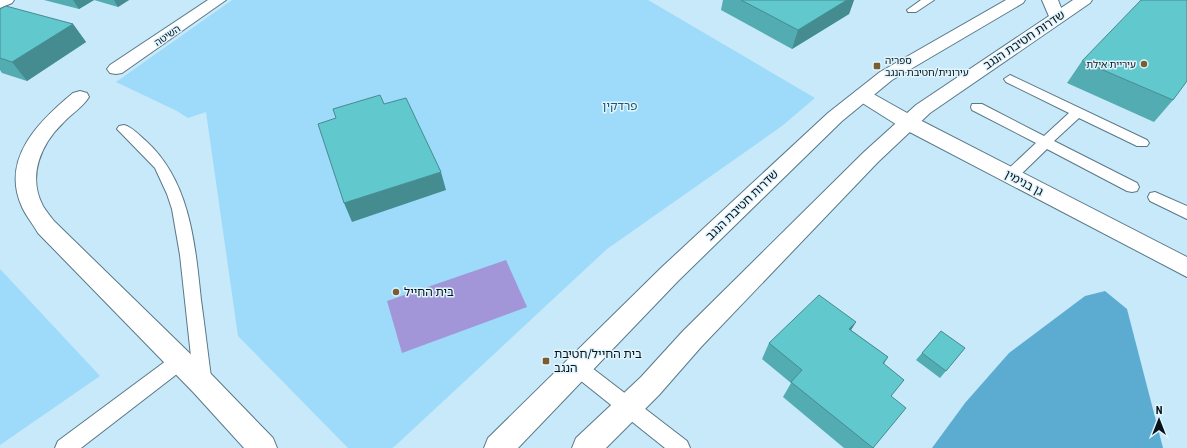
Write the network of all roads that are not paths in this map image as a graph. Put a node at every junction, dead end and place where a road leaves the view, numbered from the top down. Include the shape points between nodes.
1 (6, 0) edge
2 (218, 0) edge
3 (929, 0) edge
4 (1017, 0) edge
5 (1084, 0) edge
6 (0, 3) edge
7 (1053, 9) edge
8 (912, 10) dead end
9 (116, 69) dead end
10 (1010, 79) dead end
11 (862, 95) junction
12 (80, 97) dead end
13 (977, 107) dead end
14 (1077, 112) junction
15 (909, 123) junction
16 (124, 129) dead end
17 (1045, 142) junction
18 (1142, 142) dead end
19 (1010, 176) junction
20 (1132, 187) dead end
21 (1155, 197) dead end
22 (1187, 213) edge
23 (1187, 268) edge
24 (180, 361) junction
25 (578, 367) junction
26 (203, 384) junction
27 (623, 412) junction
28 (65, 448) edge
29 (263, 448) edge
30 (498, 448) edge
31 (586, 448) edge
32 (598, 448) edge
33 (680, 448) edge

1 - 6 main road
2 - 9 main road, השיטה
3 - 8 lane
4 - 11 main road, שדרות חטיבת הנגב via 908,62
5 - 7 main road, שדרות חטיבת הנגב
7 - 15 main road, שדרות חטיבת הנגב via 923,109
10 - 14 lane
11 - 15 main road, גן בנימין
11 - 25 main road, שדרות חטיבת הנגב via 812,138 670,274
12 - 24 main road via 52,121 31,150 25,167 25,185 31,205 46,227
13 - 17 lane
14 - 17 lane
14 - 18 lane
15 - 19 main road, גן בנימין
15 - 27 main road, שדרות חטיבת הנגב via 871,157
16 - 26 lane via 160,165 176,199 186,239
17 - 19 lane
17 - 20 lane
19 - 23 main road, גן בנימין
21 - 22 lane
24 - 26 main road
24 - 28 lane
25 - 27 lane
25 - 30 main road, שדרות חטיבת הנגב
26 - 29 main road
27 - 31 main road, שדרות חטיבת הנגב
27 - 32 lane
27 - 33 lane

